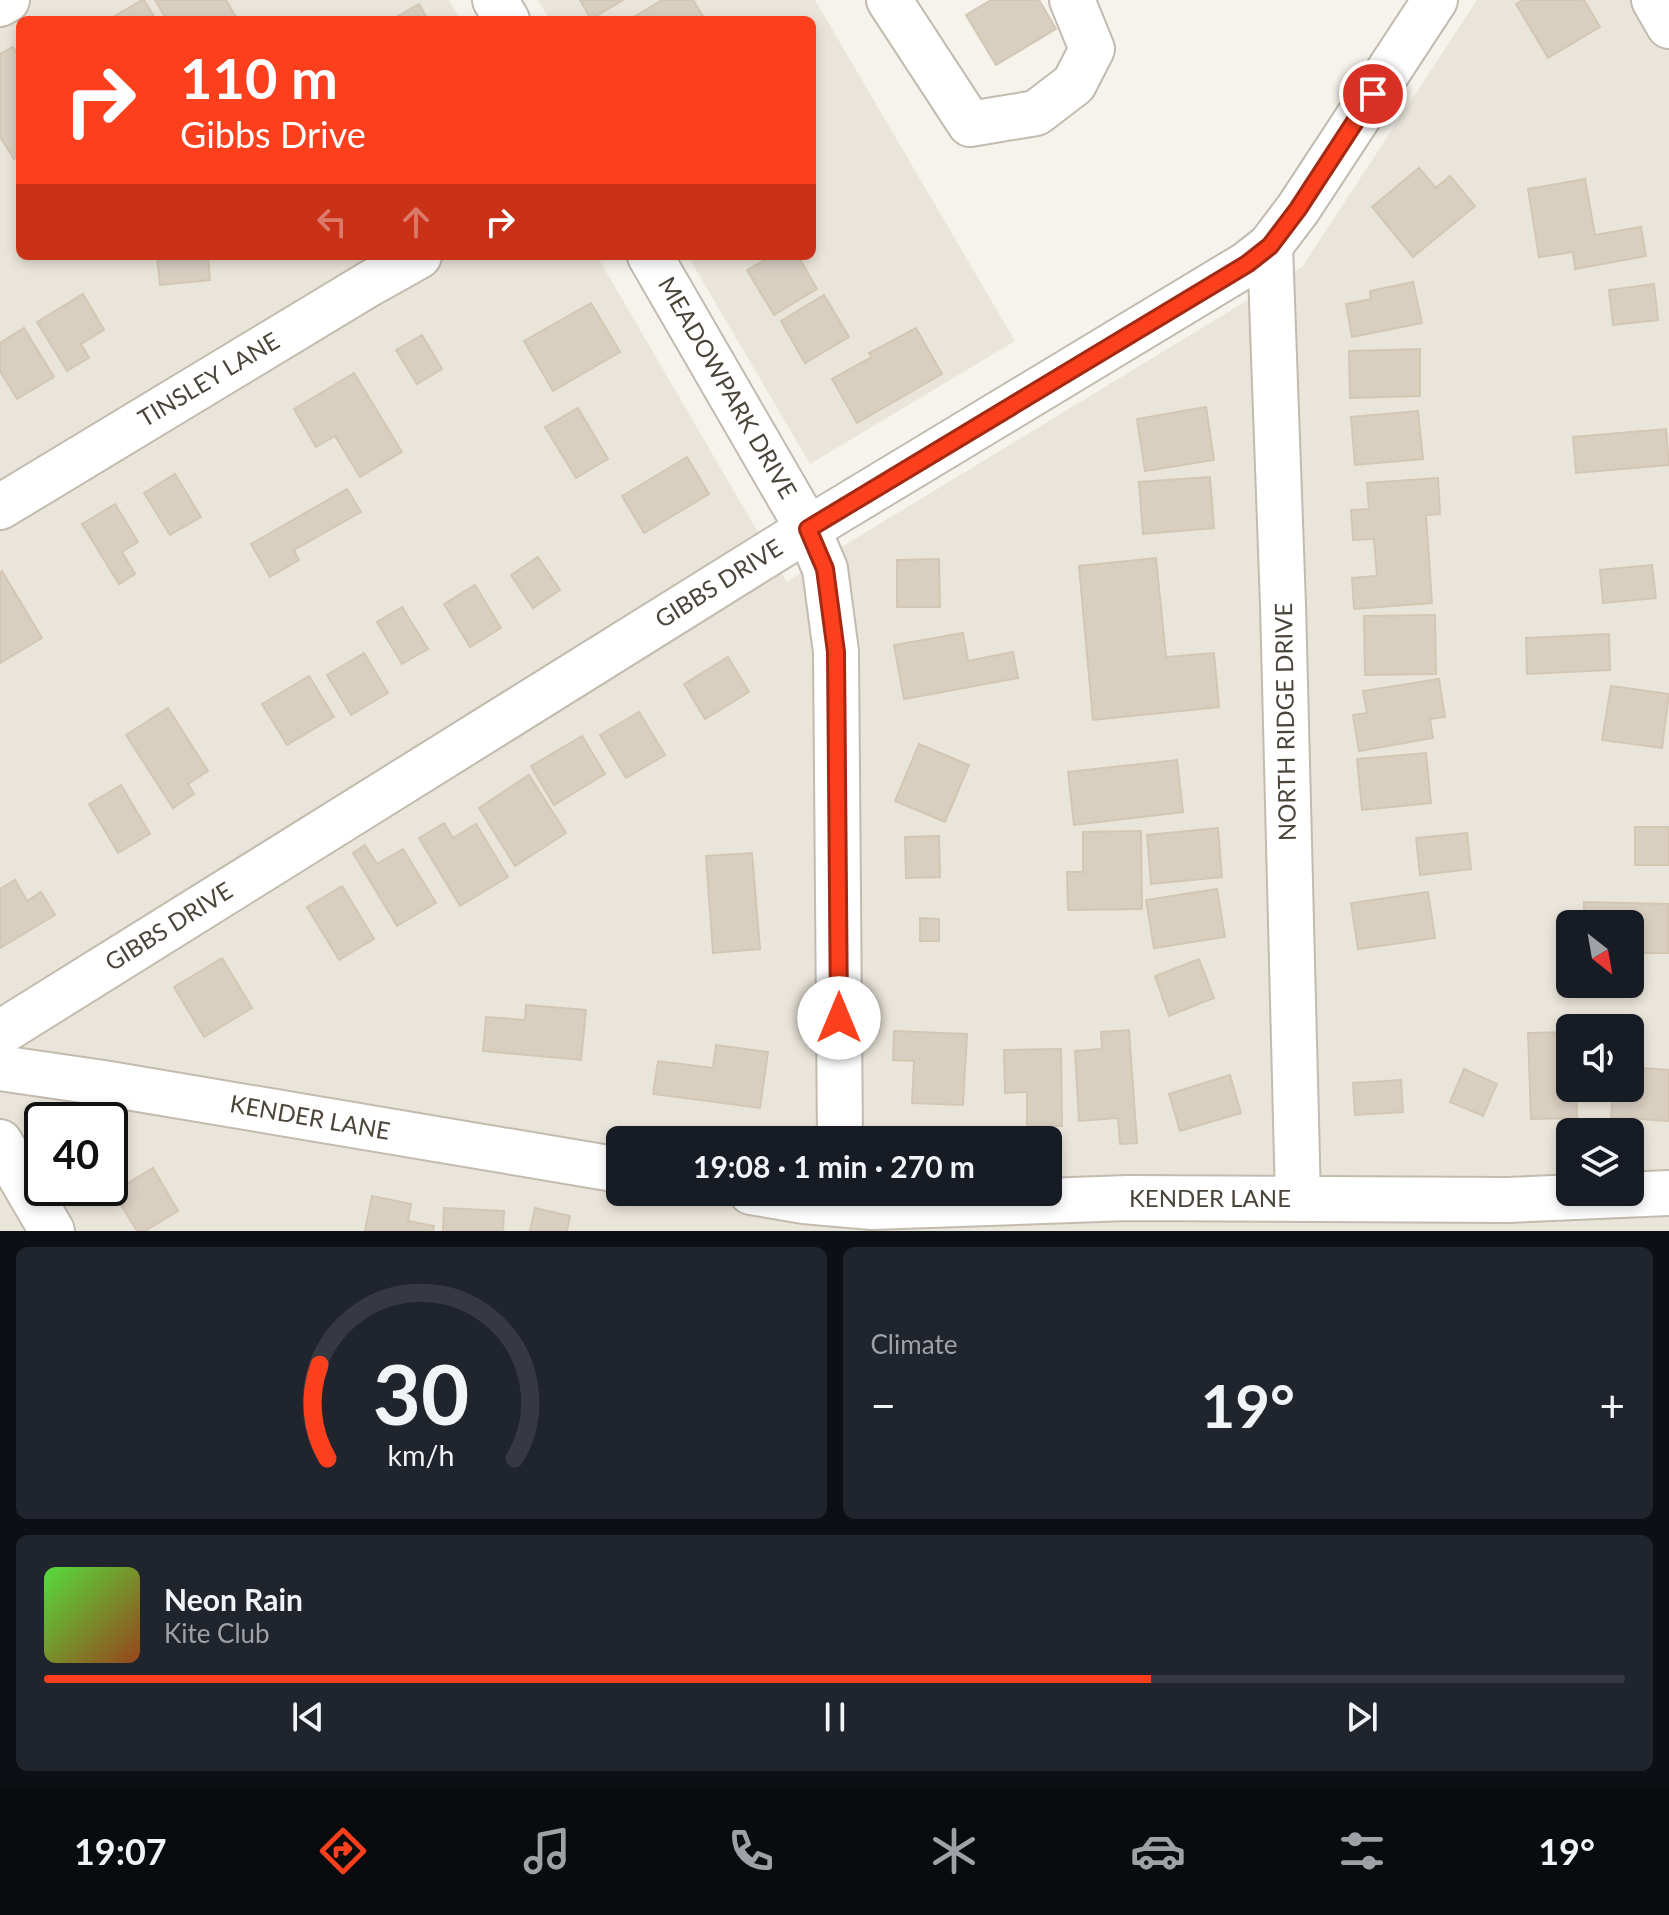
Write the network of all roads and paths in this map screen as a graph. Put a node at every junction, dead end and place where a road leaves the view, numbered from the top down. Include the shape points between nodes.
1 (7, 0) edge
2 (889, 0) edge
3 (1072, 0) edge
4 (1435, 0) edge
5 (1654, 0) edge
6 (0, 4) edge
7 (1669, 26) edge
8 (1270, 246) junction
9 (412, 260) edge
10 (652, 260) edge
11 (0, 507) edge
12 (808, 529) junction
13 (0, 1033) edge
14 (0, 1068) edge
15 (840, 1126) edge
16 (0, 1142) edge
17 (606, 1168) edge
18 (1669, 1193) edge
19 (1298, 1199) junction
20 (841, 1209) edge
21 (52, 1231) edge

1 - 6 street
2 - 3 street via 970,124 1036,113 1074,84 1092,49
4 - 8 street, GIBBS DRIVE
5 - 7 street
8 - 12 street, GIBBS DRIVE
8 - 19 street, NORTH RIDGE DRIVE
9 - 11 street, TINSLEY LANE
10 - 12 street, MEADOWPARK DRIVE
12 - 13 street, GIBBS DRIVE
12 - 15 street, MEADOWPARK DRIVE via 825,569 836,652
14 - 17 street, KENDER LANE
16 - 21 street
18 - 19 street, KENDER LANE via 1507,1200
19 - 20 street, KENDER LANE via 1128,1198

